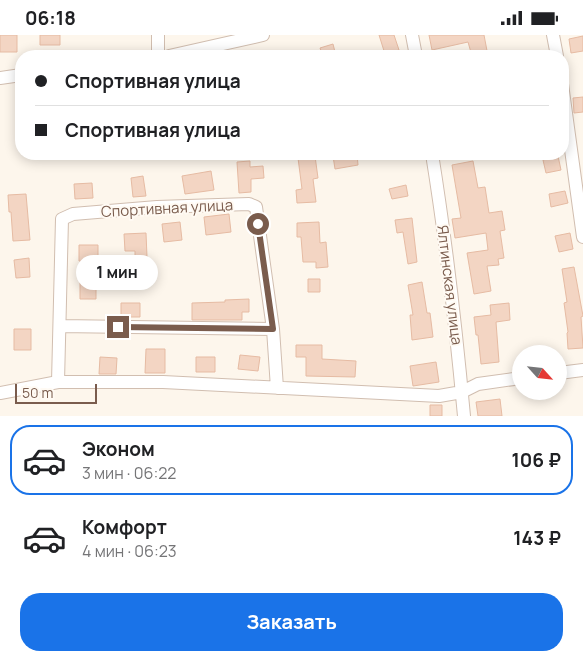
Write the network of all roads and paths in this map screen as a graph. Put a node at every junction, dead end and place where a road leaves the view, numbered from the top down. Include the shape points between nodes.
1 (158, 35) edge
2 (263, 35) edge
3 (412, 35) edge
4 (553, 35) edge
5 (158, 50) edge
6 (196, 50) edge
7 (415, 50) edge
8 (556, 50) edge
9 (15, 76) edge
10 (0, 77) edge
11 (569, 135) edge
12 (433, 160) edge
13 (583, 237) edge
14 (60, 326) junction
15 (273, 329) junction
16 (583, 370) edge
17 (568, 372) edge
18 (512, 380) edge
19 (58, 382) junction
20 (277, 388) junction
21 (462, 392) junction
22 (0, 393) edge
23 (464, 416) edge

1 - 5 street
2 - 6 street
3 - 7 street
4 - 8 street
9 - 10 street
11 - 13 street
12 - 21 street, Ялтинская улица
14 - 15 street
14 - 15 street, Спортивная улица via 62,219 73,214 157,207 249,204 256,207
14 - 19 street, Спортивная улица
15 - 20 street, Спортивная улица
16 - 17 street
18 - 21 street via 478,384
19 - 20 street via 163,382
19 - 22 street
20 - 21 street via 440,396
21 - 23 street, Ялтинская улица

